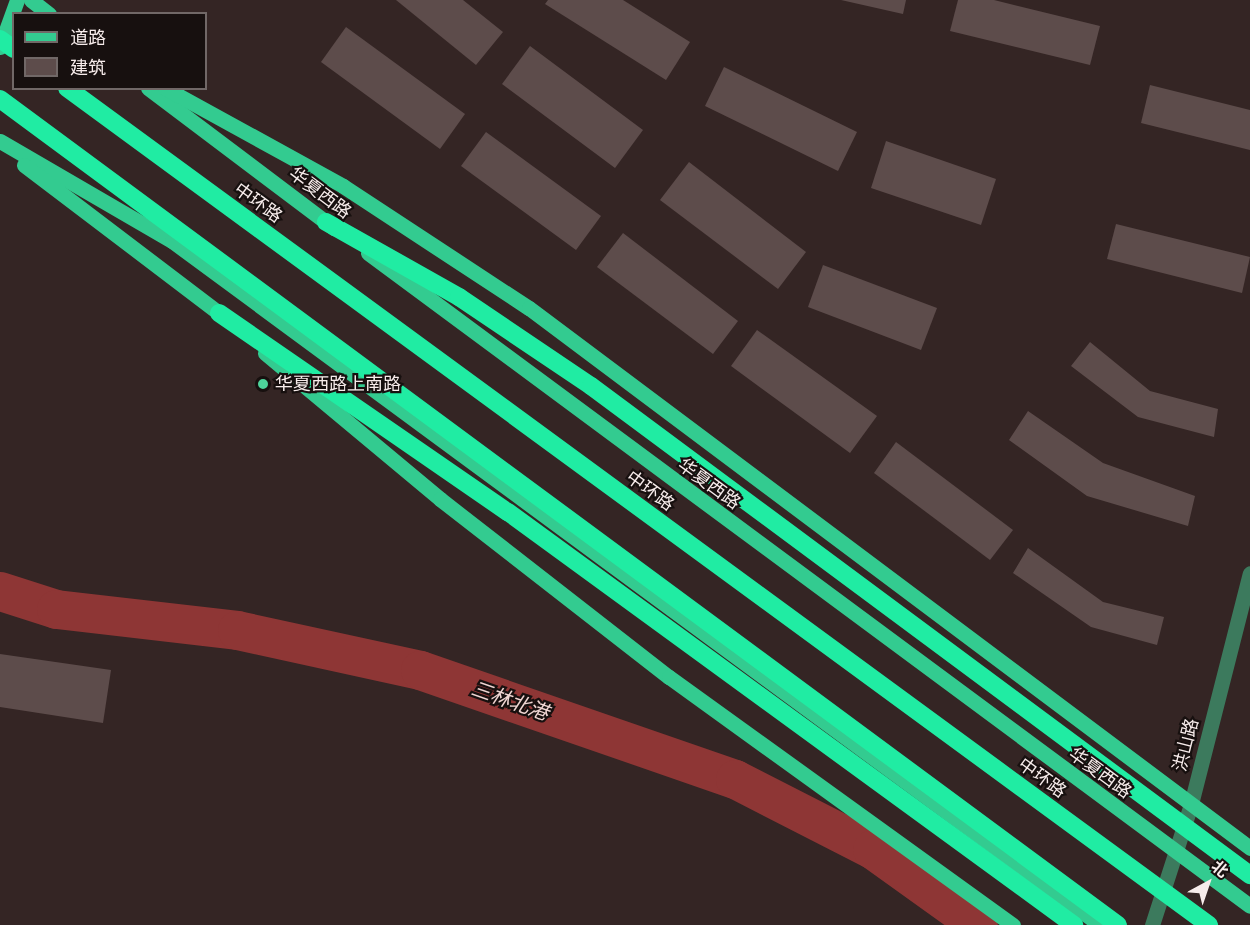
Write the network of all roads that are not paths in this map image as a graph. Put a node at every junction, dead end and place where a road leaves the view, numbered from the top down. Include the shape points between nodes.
1 (31, 0) edge
2 (46, 12) edge
3 (12, 14) edge
4 (0, 47) edge
5 (71, 90) edge
6 (151, 90) edge
7 (169, 90) edge
8 (0, 99) edge
9 (0, 141) edge
10 (0, 146) edge
11 (326, 222) junction
12 (219, 313) junction
13 (1250, 573) edge
14 (1191, 804) junction
15 (1250, 848) edge
16 (1176, 853) junction
17 (1250, 874) edge
18 (1250, 906) edge
19 (1013, 925) edge
20 (1074, 925) edge
21 (1100, 925) edge
22 (1118, 925) edge
23 (1152, 925) edge
24 (1209, 925) edge

1 - 2 main road
3 - 4 main road
5 - 24 highway, 中环路, bridge
6 - 11 main road, 华夏西路
7 - 14 main road via 343,186 529,308
8 - 22 highway
9 - 21 main road via 172,241
10 - 12 main road
11 - 16 main road, 华夏西路
11 - 17 highway, bridge via 459,297 591,387
12 - 19 main road via 440,499 669,677
12 - 20 highway via 508,512
13 - 14 street, 洪山路
14 - 15 main road
14 - 16 street, 洪山路
16 - 18 main road, 华夏西路
16 - 23 street, 洪山路

